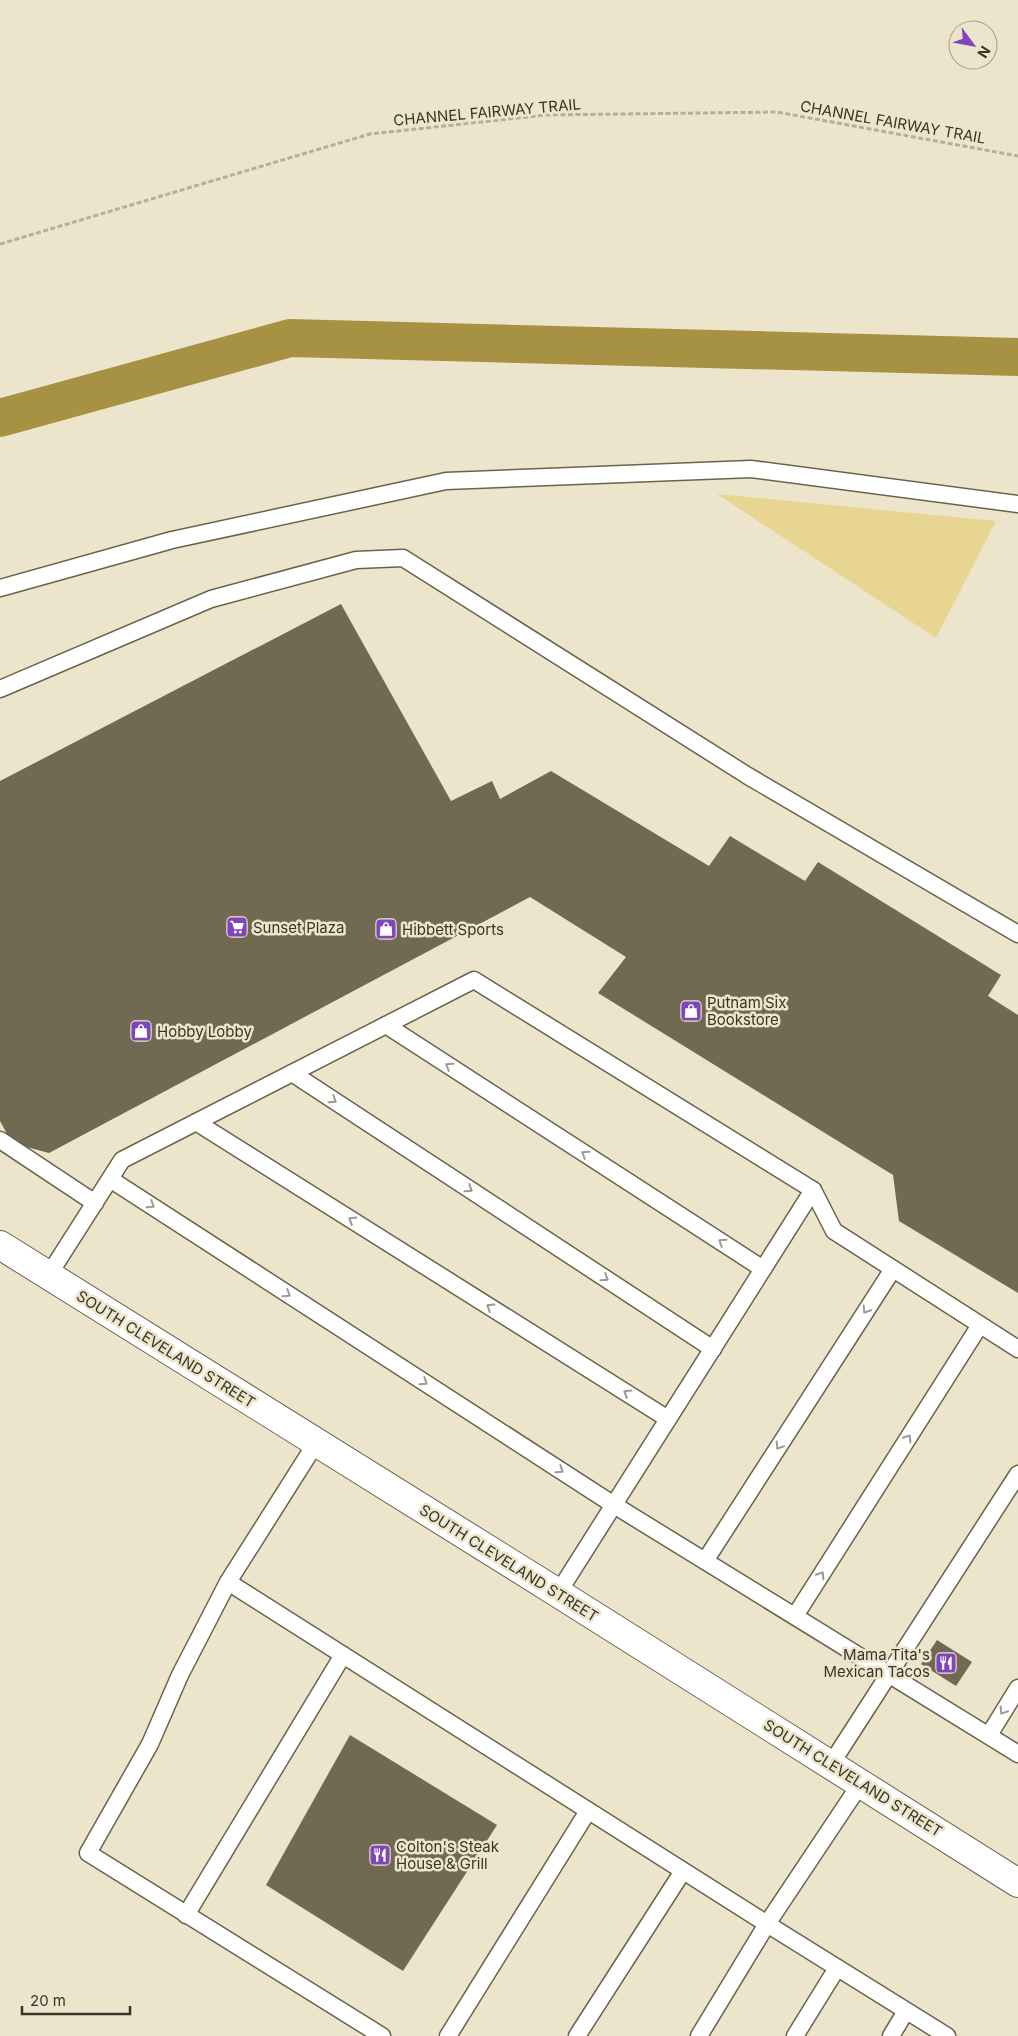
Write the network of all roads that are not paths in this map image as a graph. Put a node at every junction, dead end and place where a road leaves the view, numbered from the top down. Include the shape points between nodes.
1 (1018, 504) edge
2 (0, 588) edge
3 (0, 690) edge
4 (1018, 934) edge
5 (386, 1025) junction
6 (292, 1073) junction
7 (196, 1122) junction
8 (0, 1140) edge
9 (110, 1179) junction
10 (813, 1190) junction
11 (95, 1203) junction
12 (0, 1245) edge
13 (763, 1269) junction
14 (893, 1269) junction
15 (48, 1276) junction
16 (980, 1325) junction
17 (713, 1349) junction
18 (1018, 1349) edge
19 (668, 1419) junction
20 (316, 1443) junction
21 (1018, 1474) edge
22 (614, 1505) junction
23 (705, 1561) junction
24 (228, 1582) junction
25 (558, 1593) junction
26 (795, 1616) junction
27 (343, 1655) junction
28 (890, 1674) junction
29 (1018, 1688) edge
30 (988, 1735) junction
31 (1018, 1754) edge
32 (831, 1764) junction
33 (861, 1783) junction
34 (588, 1811) junction
35 (683, 1871) junction
36 (1018, 1882) edge
37 (186, 1915) junction
38 (767, 1924) junction
39 (837, 1968) junction
40 (906, 2011) junction
41 (382, 2036) edge
42 (448, 2036) edge
43 (577, 2036) edge
44 (699, 2036) edge
45 (796, 2036) edge
46 (891, 2036) edge
47 (947, 2036) edge

1 - 2 lane via 751,469 446,481 172,540
3 - 4 lane via 211,599 356,560 403,558 748,776
5 - 6 lane
5 - 10 lane via 474,980
13 -> 5 lane
6 - 7 lane
6 -> 17 lane
7 - 9 lane via 122,1160
19 -> 7 lane
8 - 11 lane
9 - 11 lane
9 -> 22 lane
10 - 13 lane
10 - 14 lane via 834,1232
11 - 15 lane
12 - 15 street, SOUTH CLEVELAND STREET
13 - 17 lane
14 - 16 lane
14 -> 23 lane
15 - 20 street, SOUTH CLEVELAND STREET
16 - 18 lane
26 -> 16 lane
17 - 19 lane
19 - 22 lane
20 - 24 lane
20 - 25 street, SOUTH CLEVELAND STREET
21 - 28 lane
22 - 23 lane
22 - 25 lane
23 - 26 lane
24 - 27 lane
24 - 37 lane via 180,1675 150,1744 88,1853
25 - 32 street, SOUTH CLEVELAND STREET
26 - 28 lane
27 - 34 lane
27 - 37 lane
28 - 30 lane
28 - 32 lane
29 -> 30 lane
30 - 31 lane
32 - 33 street, SOUTH CLEVELAND STREET
33 - 36 street, SOUTH CLEVELAND STREET
33 - 38 lane
34 - 35 lane
34 - 42 lane
35 - 38 lane
35 - 43 lane
37 - 41 lane
38 - 39 lane
38 - 44 lane
39 - 40 lane
39 - 45 lane
40 - 46 lane
40 - 47 lane

